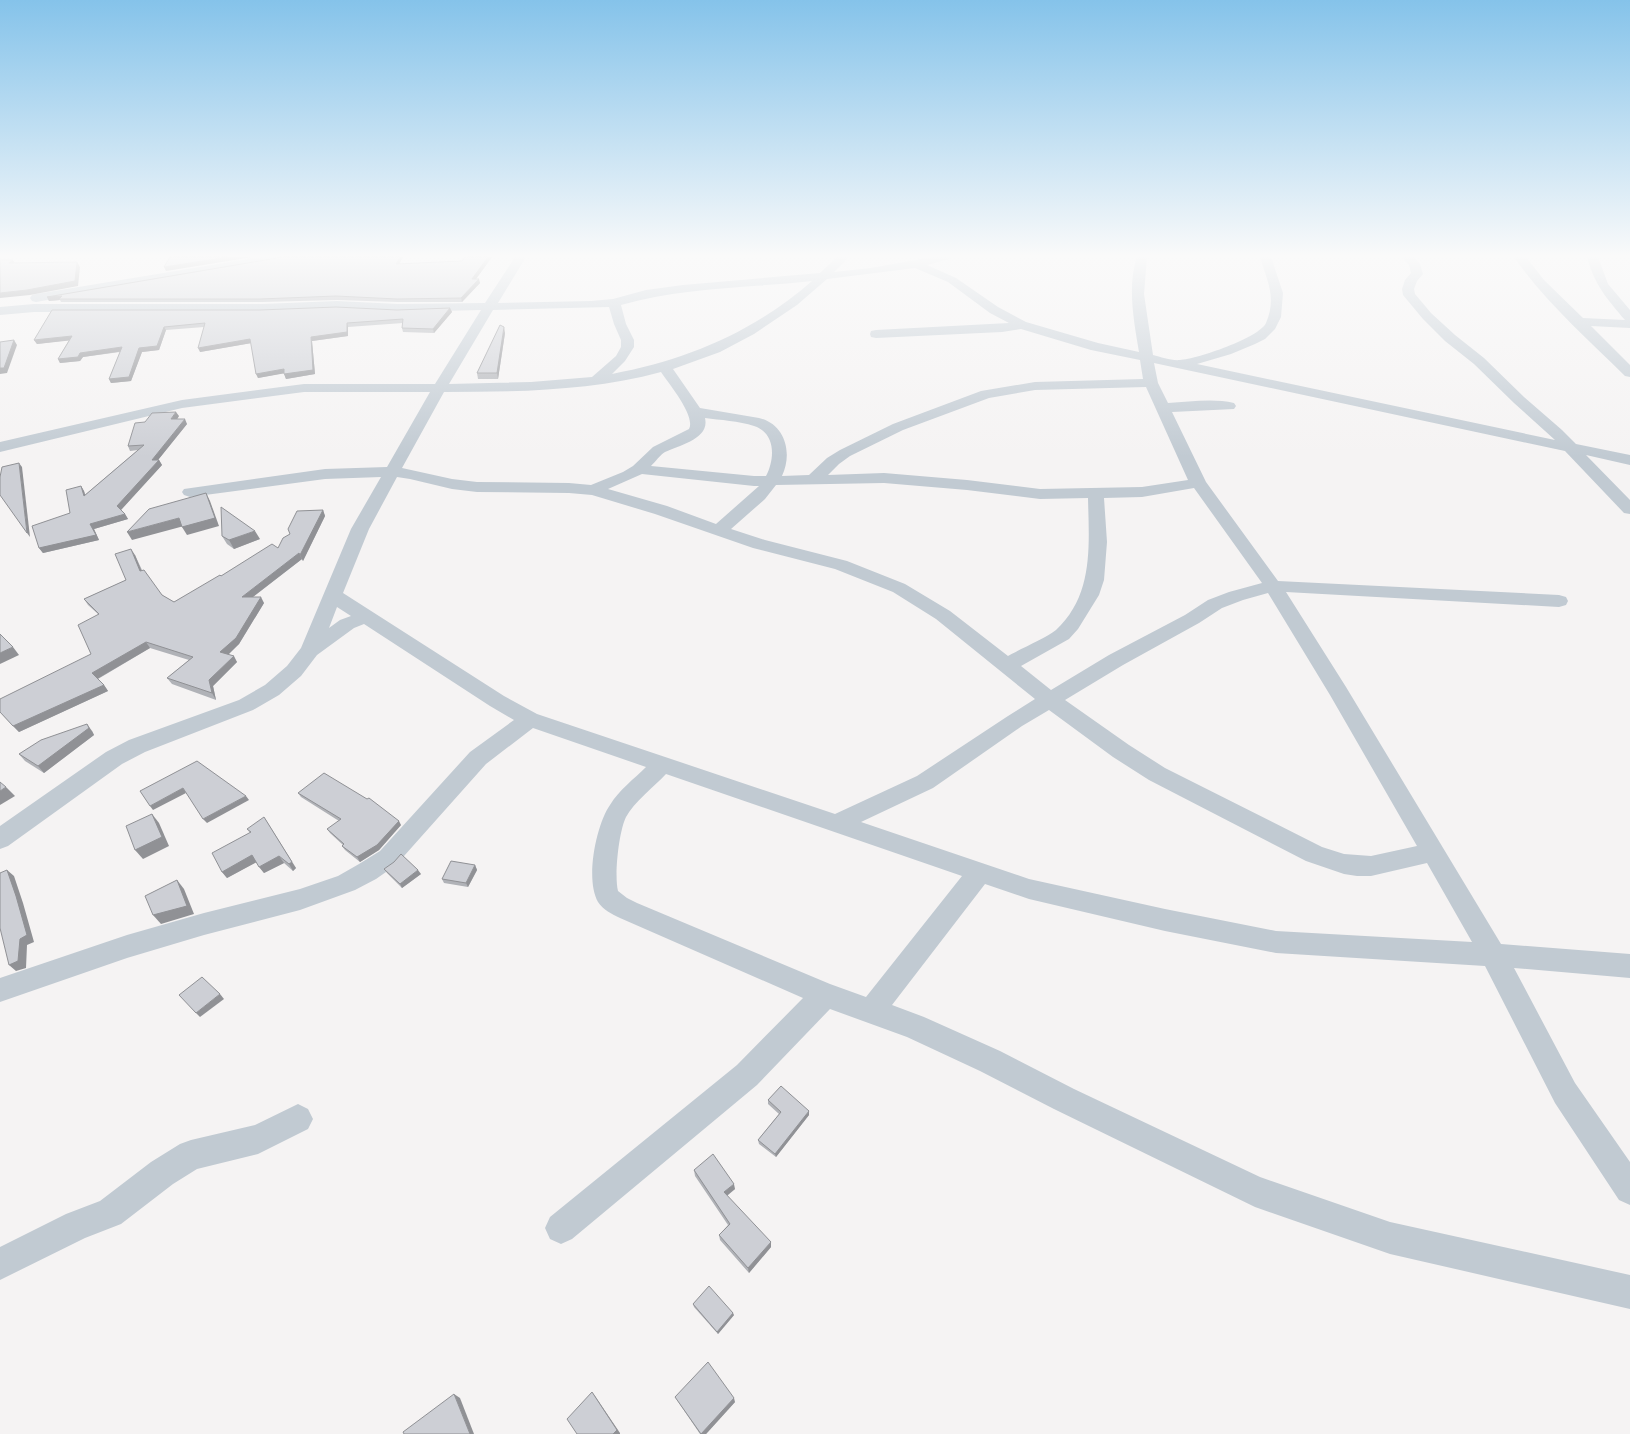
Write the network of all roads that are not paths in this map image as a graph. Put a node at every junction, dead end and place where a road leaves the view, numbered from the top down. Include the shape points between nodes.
1 (479, 324) edge
2 (620, 324) edge
3 (760, 324) edge
4 (1142, 324) edge
5 (1272, 324) edge
6 (1436, 324) edge
7 (1580, 324) edge
8 (1022, 325) joint
9 (876, 334) dead end
10 (1147, 359) junction
11 (1178, 365) junction
12 (665, 367) junction
13 (1630, 373) edge
14 (595, 382) junction
15 (1151, 383) junction
16 (439, 388) junction
17 (1229, 406) dead end
18 (1162, 408) junction
19 (695, 412) junction
20 (0, 447) edge
21 (1573, 449) junction
22 (1630, 460) edge
23 (639, 469) junction
24 (391, 472) junction
25 (814, 479) junction
26 (772, 480) junction
27 (1198, 483) junction
28 (593, 490) junction
29 (190, 492) dead end
30 (1096, 494) junction
31 (1630, 509) edge
32 (718, 531) junction
33 (1273, 586) junction
34 (332, 596) junction
35 (1559, 601) dead end
36 (366, 617) junction
37 (310, 650) junction
38 (1006, 666) junction
39 (1050, 700) junction
40 (530, 719) junction
41 (662, 764) junction
42 (835, 824) junction
43 (0, 839) edge
44 (1433, 852) junction
45 (980, 872) junction
46 (1492, 955) junction
47 (1630, 966) edge
48 (0, 990) edge
49 (825, 995) junction
50 (871, 1011) junction
51 (298, 1119) dead end
52 (1630, 1189) edge
53 (561, 1228) dead end
54 (0, 1264) edge
55 (1630, 1292) edge

1 - 16 street
2 - 14 street via 627,345 618,362
3 - 12 street via 718,348
4 - 10 street
5 - 11 street via 1268,330 1241,345
6 - 21 street
7 - 13 street
8 - 9 street
8 - 10 street
10 - 11 street
10 - 15 street
11 - 21 street
12 - 14 street via 642,374
12 - 19 street
14 - 16 street via 516,388
15 - 18 street
15 - 25 street via 1042,386 986,394 898,427 845,453
16 - 20 street via 304,388 214,399 182,404
16 - 24 street
17 - 18 street
18 - 27 street
19 - 23 street via 698,420 695,432 658,450
19 - 26 street via 752,420 768,427 778,438 781,452
21 - 22 street
21 - 31 street
23 - 26 street via 734,480
23 - 28 street via 629,476
24 - 28 street via 477,487
24 - 29 street via 325,474
24 - 34 street via 360,530
25 - 26 street
25 - 30 street via 884,478 1040,494
26 - 32 street via 763,493
27 - 30 street via 1142,492
27 - 33 street
28 - 32 street via 661,510
30 - 38 street via 1098,542 1095,580 1090,595 1062,635
32 - 38 street via 841,565 899,588 943,615
33 - 35 street
33 - 39 street via 1215,604 1192,620 1116,660
33 - 44 street
34 - 36 street
34 - 37 street
36 - 37 street via 347,624
36 - 40 street via 497,701
37 - 43 street via 294,671 272,690 246,705 137,746 114,758
38 - 39 street
39 - 42 street via 1015,720 925,782
39 - 44 street via 1157,774 1314,854 1344,864 1371,866
40 - 41 street
40 - 48 street via 478,758 388,858 372,871 315,894 141,942
41 - 42 street
41 - 49 street via 616,812 609,834 604,871 606,893 613,902 632,912
42 - 45 street
44 - 46 street
45 - 46 street via 1029,889 1276,942
45 - 50 street
46 - 47 street
46 - 52 street via 1565,1093
49 - 50 street
49 - 53 street via 747,1075
50 - 55 street via 914,1026 990,1061 1256,1191 1390,1238
51 - 54 street via 258,1139 191,1156 162,1173 110,1213 77,1225

